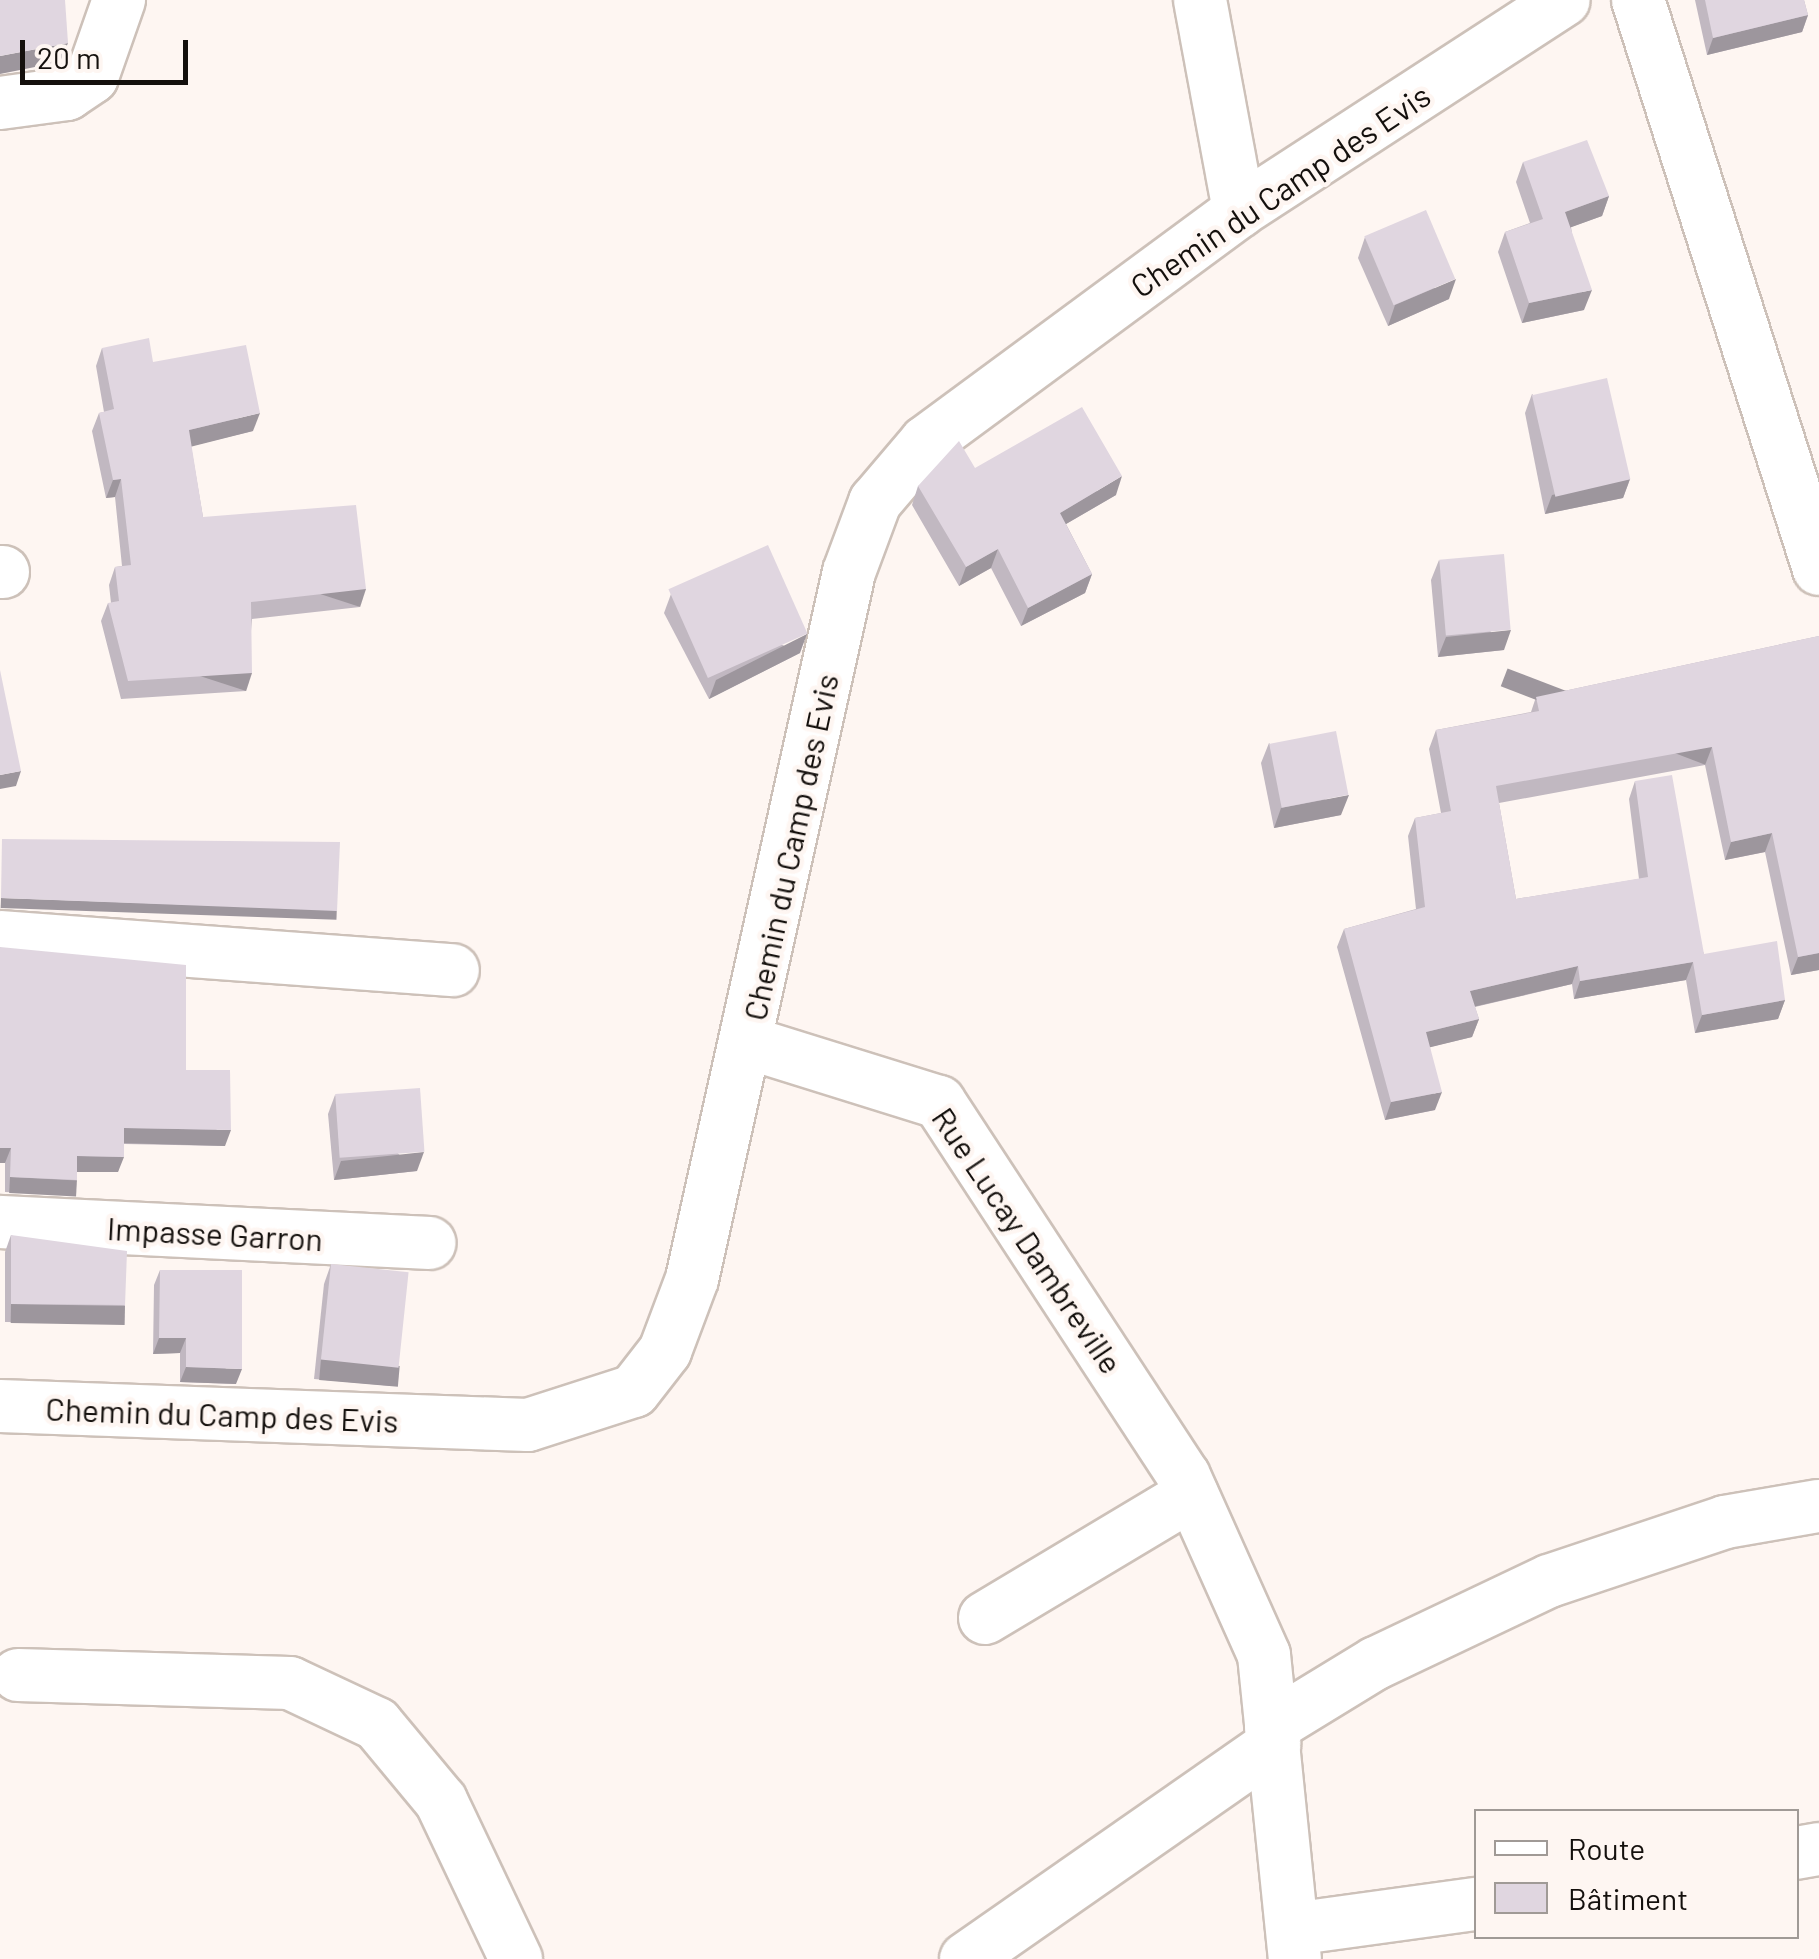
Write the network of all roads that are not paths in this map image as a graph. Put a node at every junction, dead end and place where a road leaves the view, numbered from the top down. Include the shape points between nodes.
1 (119, 0) edge
2 (1200, 0) edge
3 (1564, 0) edge
4 (1638, 0) edge
5 (0, 104) edge
6 (1238, 211) junction
7 (1819, 569) edge
8 (0, 936) edge
9 (454, 970) dead end
10 (749, 1042) junction
11 (0, 1222) edge
12 (430, 1243) dead end
13 (0, 1406) edge
14 (1192, 1494) junction
15 (1819, 1506) edge
16 (985, 1618) dead end
17 (18, 1675) dead end
18 (1273, 1736) junction
19 (1474, 1904) edge
20 (1294, 1944) edge
21 (516, 1959) edge
22 (966, 1959) edge

1 - 5 street via 92,77 67,94
2 - 6 street
3 - 6 street, Chemin du Camp des Evis
4 - 7 street
6 - 10 street, Chemin du Camp des Evis via 926,442 875,502 848,572
8 - 9 street
10 - 13 street, Chemin du Camp des Evis via 672,1333 650,1375 612,1406 528,1425
10 - 14 street, Rue Lucay Dambreville via 939,1102
11 - 12 street, Impasse Garron
14 - 16 street
14 - 18 street, Rue Lucay Dambreville via 1264,1655
15 - 18 street via 1725,1522 1549,1581 1376,1662
17 - 21 street via 290,1683 377,1724 441,1801
18 - 20 street, Rue Lucay Dambreville
18 - 22 street
19 - 20 street

